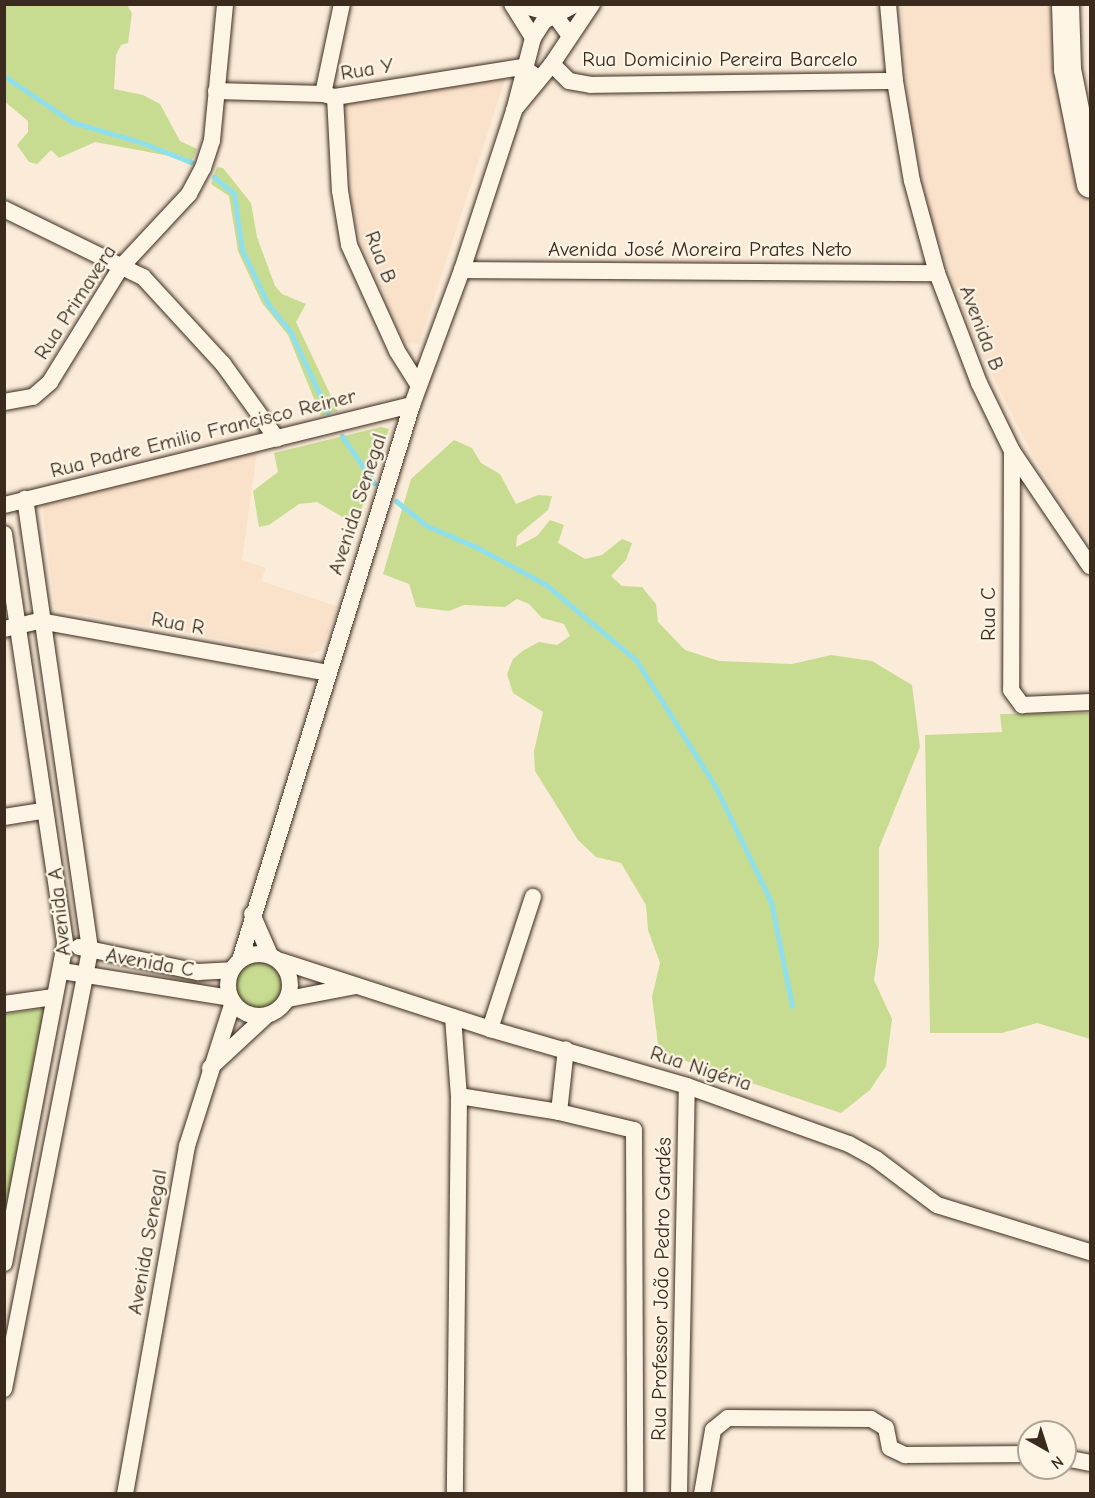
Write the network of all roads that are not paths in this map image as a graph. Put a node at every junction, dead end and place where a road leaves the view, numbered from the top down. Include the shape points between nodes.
1 (225, 4) edge
2 (342, 4) edge
3 (515, 4) edge
4 (576, 4) edge
5 (592, 4) edge
6 (888, 4) edge
7 (1065, 4) edge
8 (554, 14) junction
9 (569, 35) junction
10 (533, 38) junction
11 (552, 64) junction
12 (523, 67) junction
13 (539, 79) junction
14 (895, 81) junction
15 (216, 92) junction
16 (329, 95) junction
17 (514, 111) junction
18 (1090, 184) edge
19 (4, 209) edge
20 (120, 267) junction
21 (462, 270) junction
22 (937, 273) junction
23 (419, 386) junction
24 (4, 402) edge
25 (412, 405) junction
26 (277, 439) junction
27 (1012, 451) junction
28 (25, 499) junction
29 (4, 505) edge
30 (4, 534) edge
31 (1090, 566) edge
32 (40, 621) junction
33 (12, 628) edge
34 (328, 673) junction
35 (1090, 702) edge
36 (44, 811) junction
37 (4, 817) edge
38 (532, 897) dead end
39 (252, 914) junction
40 (65, 944) junction
41 (90, 949) junction
42 (276, 958) junction
43 (236, 965) junction
44 (62, 971) junction
45 (86, 973) junction
46 (357, 985) junction
47 (54, 997) junction
48 (288, 999) junction
49 (232, 1000) junction
50 (4, 1004) edge
51 (266, 1016) junction
52 (453, 1017) junction
53 (490, 1029) junction
54 (566, 1049) junction
55 (210, 1069) junction
56 (687, 1086) junction
57 (459, 1096) junction
58 (559, 1112) junction
59 (1090, 1252) edge
60 (5, 1257) edge
61 (28, 1257) junction
62 (4, 1389) edge
63 (1017, 1454) edge
64 (125, 1494) edge
65 (455, 1494) edge
66 (635, 1494) edge
67 (679, 1494) edge
68 (702, 1494) edge

1 - 15 street, Rua Primavera
2 - 16 street, Rua B
3 - 8 street
3 - 10 street
4 - 8 street, Avenida Senegal
5 - 9 street, Avenida Senegal
6 - 14 street, Avenida B
7 - 18 main road via 1068,80
8 - 9 street
8 - 10 street, Avenida Senegal
9 - 11 street, Avenida Senegal
10 - 12 street, Avenida Senegal
11 - 13 street, Avenida Senegal
11 - 14 street, Rua Domicinio Pereira Barcelo via 569,81 591,85
12 - 13 street
12 - 16 street, Rua Y
12 - 17 street, Avenida Senegal
13 - 17 street, Avenida Senegal
14 - 22 street, Avenida B via 912,182
15 - 16 street, Rua Y
15 - 20 street, Rua Primavera via 212,140 194,185
16 - 23 street, Rua B via 349,245 397,351
17 - 21 street, Avenida Senegal
19 - 20 street
20 - 24 street, Rua Primavera via 50,382 33,397
20 - 26 street via 143,277 188,321
21 - 22 street, Avenida José Moreira Prates Neto
21 - 23 street, Avenida Senegal
22 - 27 street, Avenida B via 979,383
23 - 25 street, Avenida Senegal
25 - 26 street, Rua Padre Emilio Francisco Reiner
25 - 34 street, Avenida Senegal
26 - 28 street, Rua Padre Emilio Francisco Reiner
27 - 31 street, Avenida B
27 - 35 street, Rua C via 1011,690 1022,705
28 - 29 street, Rua Padre Emilio Francisco Reiner
28 - 32 street, Avenida A
30 - 33 street, Avenida A
32 - 33 street, Rua R
32 - 34 street, Rua R
32 - 41 street, Avenida A
33 - 36 street, Avenida A
34 - 39 street, Avenida Senegal
36 - 37 street
36 - 40 street, Avenida A
38 - 53 street
39 - 42 street
39 - 43 street, Avenida Senegal
40 - 41 street, Avenida C
40 - 44 street, Avenida A
41 - 43 street, Avenida C via 198,972
41 - 45 street, Avenida A
42 - 43 street, Rua Nigéria via 249,955
42 - 46 street, Rua Nigéria
42 - 48 street via 289,972
43 - 49 street via 228,981
44 - 45 street, Avenida C
44 - 47 street, Avenida A
45 - 49 street, Avenida C
45 - 61 street, Avenida A
46 - 48 street
46 - 52 street, Rua Nigéria
47 - 50 street
47 - 60 street, Avenida A
48 - 51 street via 279,1010
49 - 51 street via 242,1011
49 - 55 street, Avenida Senegal
51 - 55 street
52 - 53 street, Rua Nigéria
52 - 57 street
53 - 54 street, Rua Nigéria
54 - 56 street, Rua Nigéria
54 - 58 street
55 - 64 street, Avenida Senegal via 187,1146
56 - 59 street, Rua Nigéria via 862,1150 950,1211
56 - 67 street, Rua Professor João Pedro Gardés
57 - 58 street
57 - 65 street
58 - 66 street via 634,1130
60 - 61 street
61 - 62 street, Avenida A
63 - 68 street via 905,1455 890,1448 886,1428 871,1419 728,1418 713,1430

